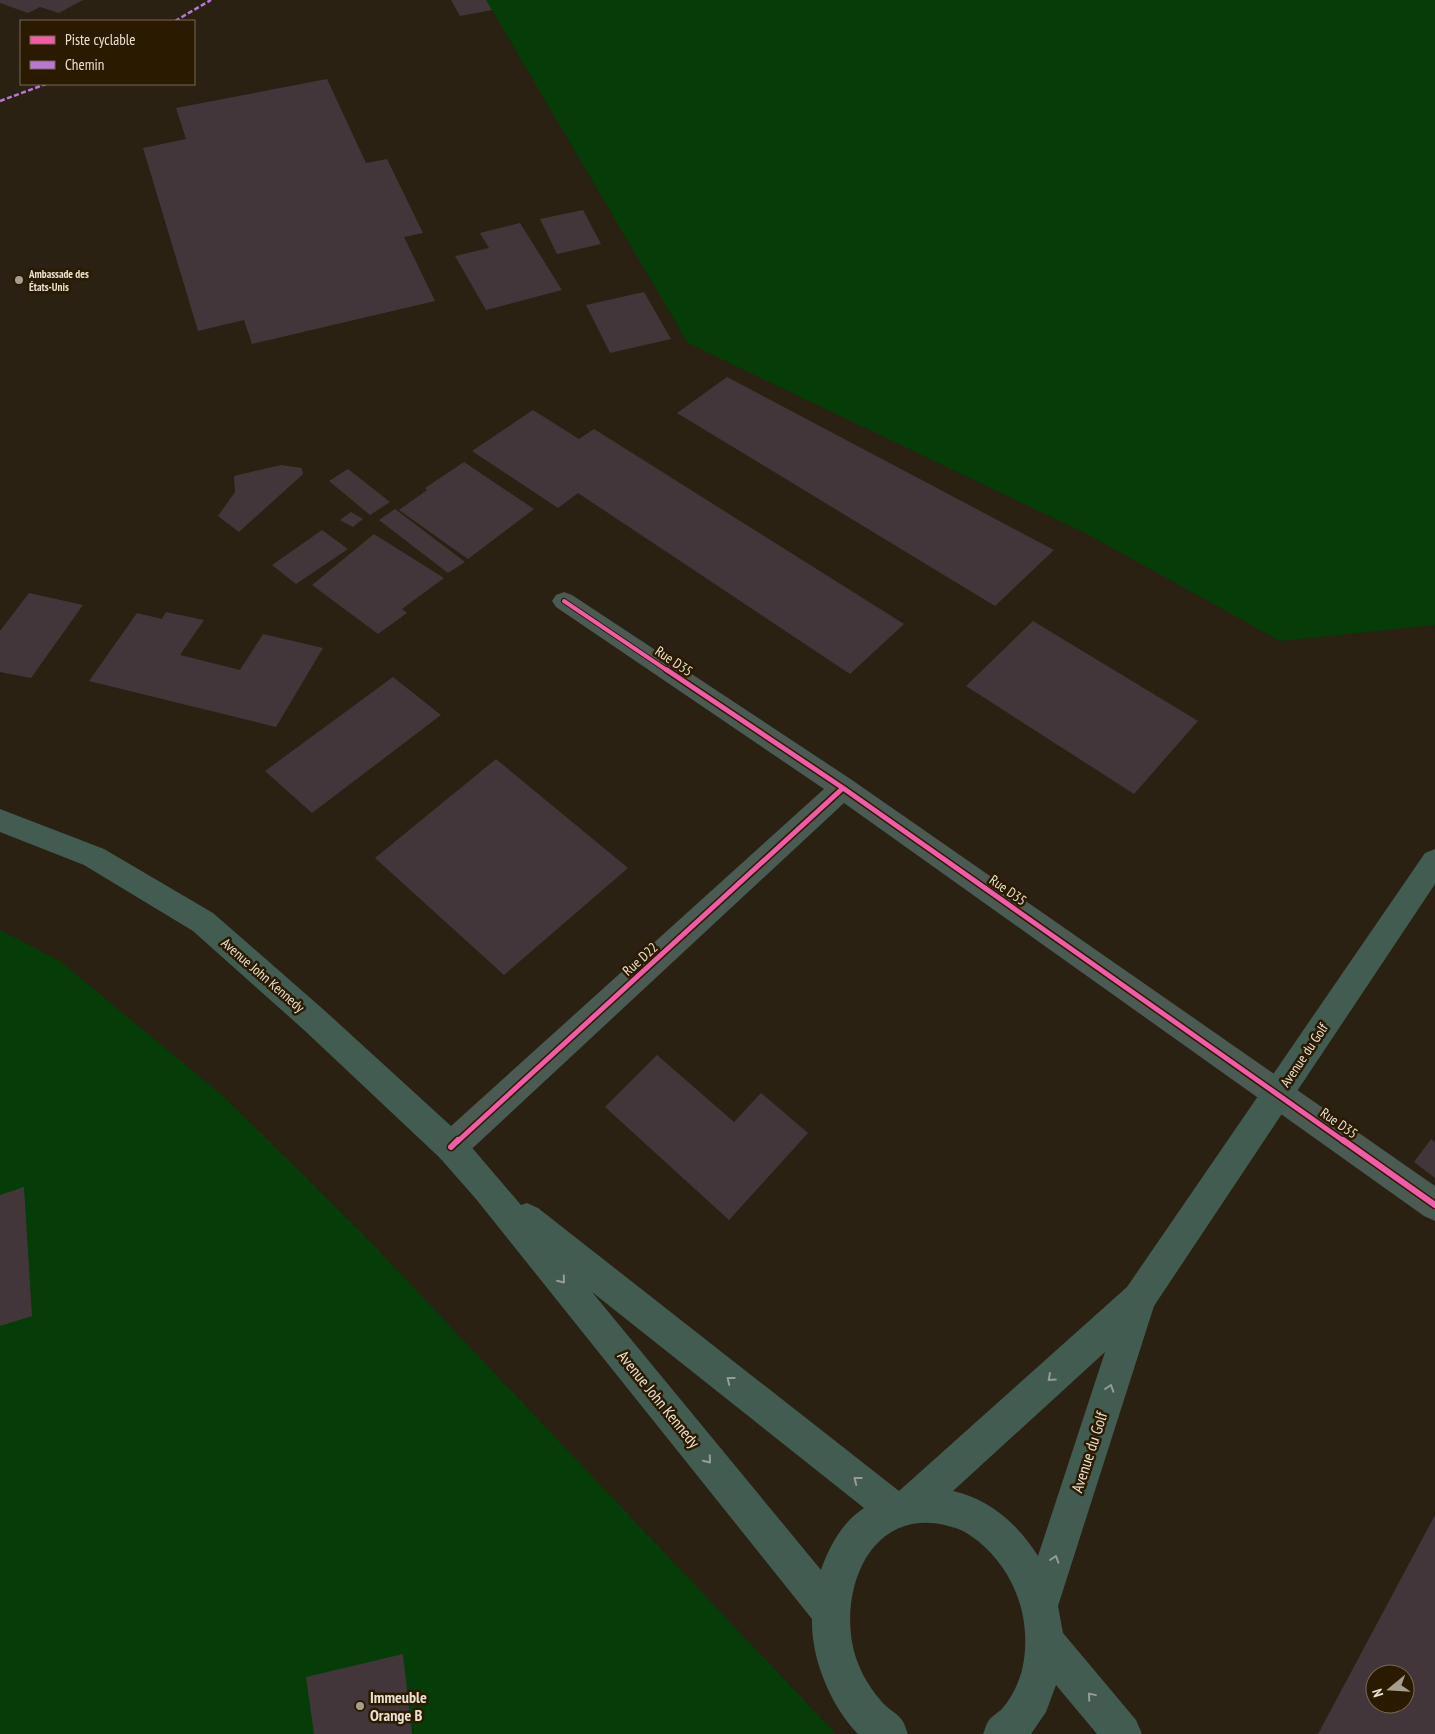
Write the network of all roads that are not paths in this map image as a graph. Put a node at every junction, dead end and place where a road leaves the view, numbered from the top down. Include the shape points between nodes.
1 (564, 601) dead end
2 (843, 788) junction
3 (0, 820) edge
4 (1435, 862) edge
5 (1278, 1094) junction
6 (451, 1147) junction
7 (487, 1188) junction
8 (1435, 1205) edge
9 (1139, 1299) junction
10 (902, 1508) junction
11 (830, 1611) junction
12 (1042, 1622) junction
13 (888, 1734) edge
14 (1003, 1734) edge
15 (1122, 1734) edge

1 - 2 street, Rue D35
2 - 5 street, Rue D35
2 - 6 street, Rue D22
3 - 6 main road, Avenue John Kennedy via 94,857 203,922
4 - 5 main road, Avenue du Golf
5 - 8 street, Rue D35
5 - 9 main road, Avenue du Golf
6 - 7 main road, Avenue John Kennedy
10 -> 7 main road, Avenue John Kennedy
7 -> 11 main road, Avenue John Kennedy
9 -> 10 main road, Avenue du Golf
12 -> 9 main road, Avenue du Golf
10 - 11 main road via 870,1525 850,1548 836,1578
10 - 12 main road via 939,1504 982,1521 994,1530 1027,1570
11 - 13 main road via 834,1648 845,1682 866,1714
12 - 14 main road via 1043,1658 1034,1692 1012,1728
15 -> 12 main road

